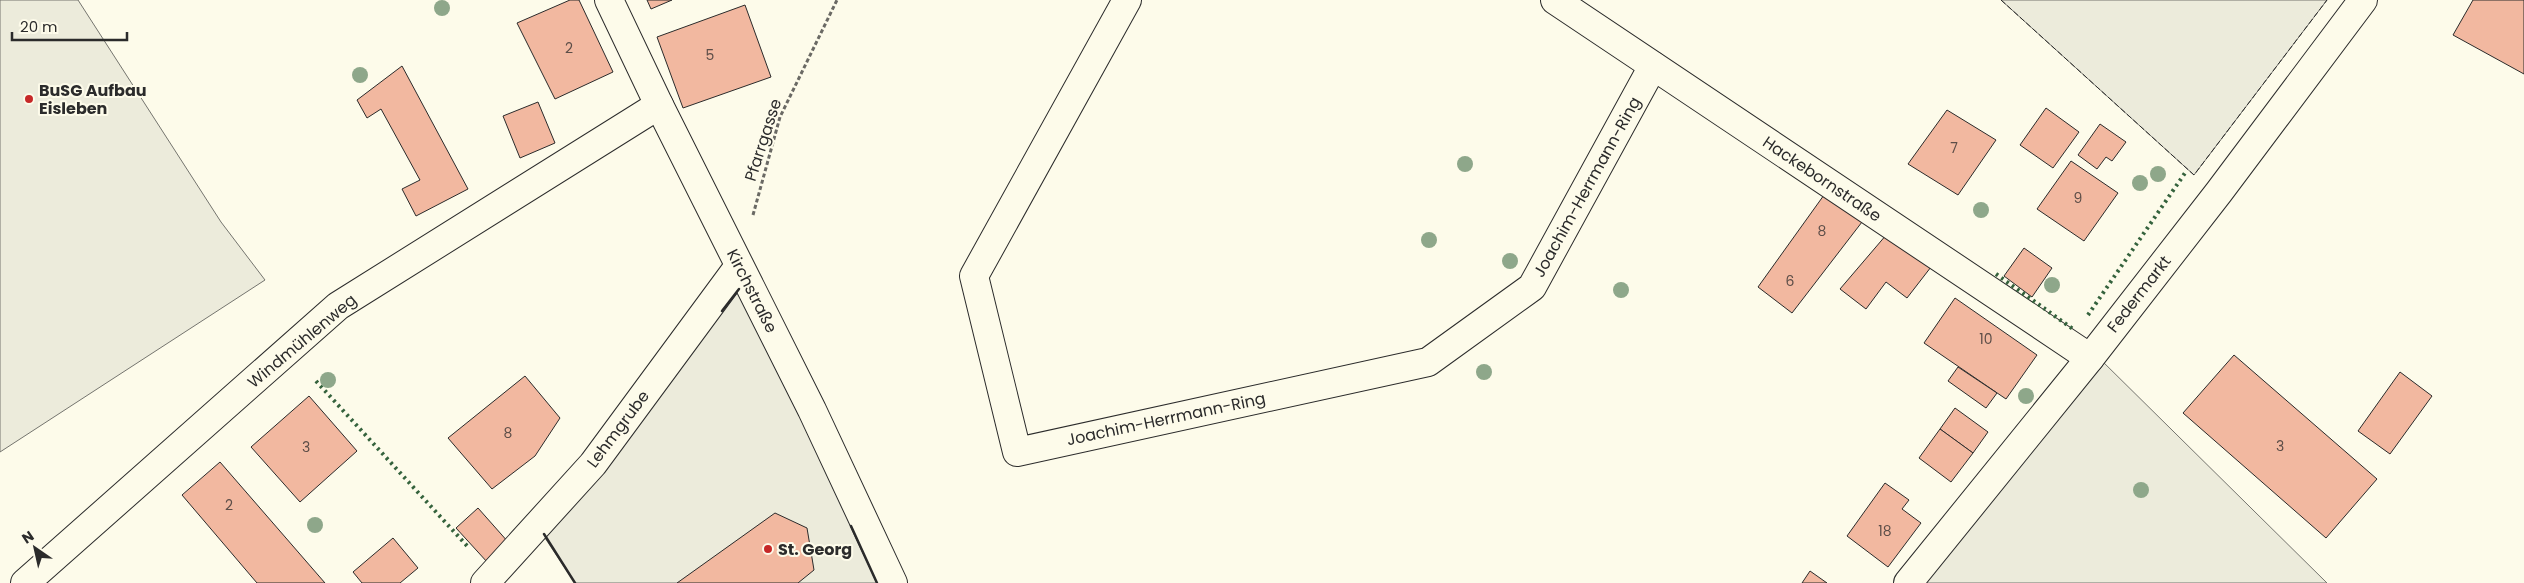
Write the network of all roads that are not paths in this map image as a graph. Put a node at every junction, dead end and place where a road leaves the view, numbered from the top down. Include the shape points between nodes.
1 (609, 0) edge
2 (1127, 0) edge
3 (1555, 0) edge
4 (2362, 0) edge
5 (1653, 66) junction
6 (659, 105) junction
7 (739, 266) junction
8 (2090, 358) junction
9 (25, 583) edge
10 (485, 583) edge
11 (893, 583) edge
12 (1908, 583) edge

1 - 6 street, Kirchstraße
2 - 5 street, Joachim-Herrmann-Ring via 974,276 1017,452 1428,362 1532,287
3 - 5 street, Hackebornstraße
4 - 8 street, Federmarkt
5 - 8 street, Hackebornstraße
6 - 7 street, Kirchstraße
6 - 9 street, Windmühlenweg via 338,306
7 - 10 street, Lehmgrube via 593,464
7 - 11 street, Kirchstraße via 812,410
8 - 12 street, Federmarkt

